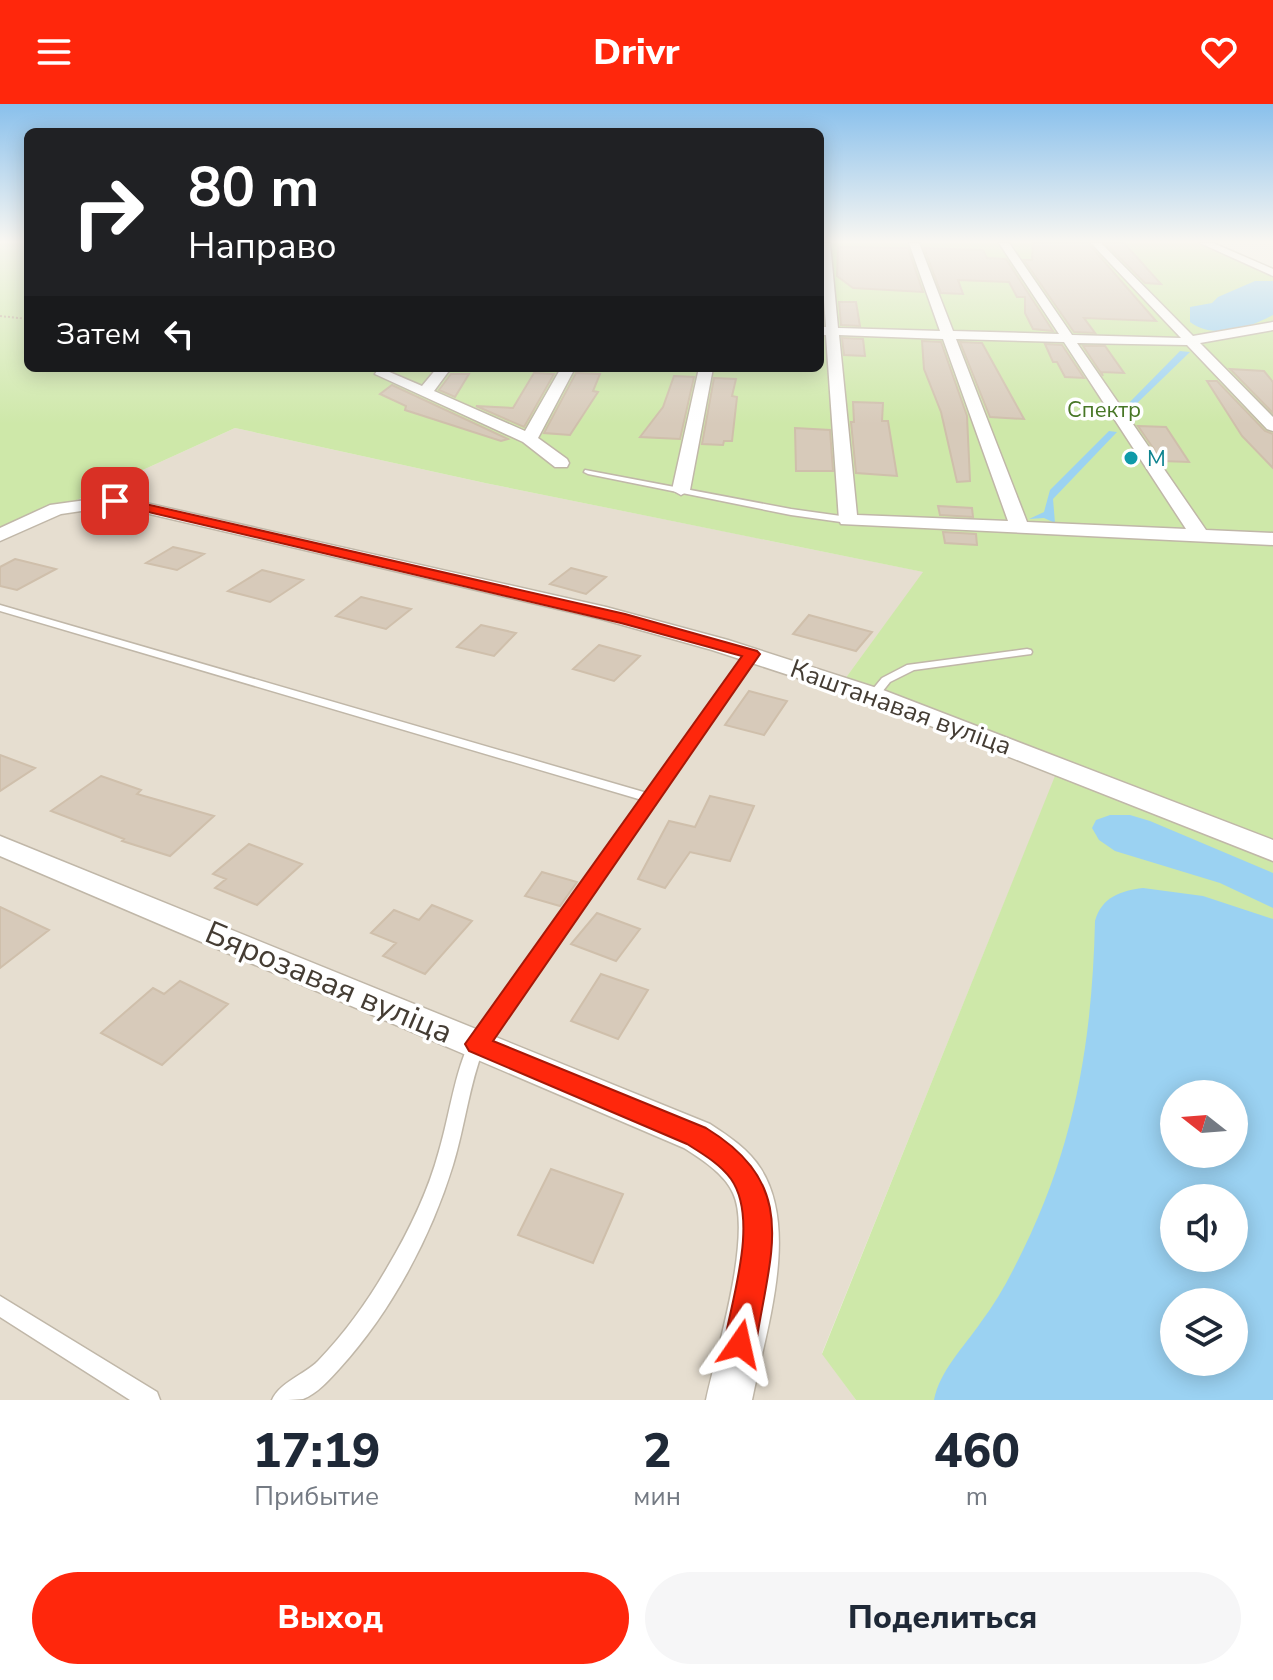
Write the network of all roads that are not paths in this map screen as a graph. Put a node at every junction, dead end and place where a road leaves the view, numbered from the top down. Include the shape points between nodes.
1 (826, 303) edge
2 (937, 303) edge
3 (1044, 303) edge
4 (1156, 303) edge
5 (1273, 326) edge
6 (826, 331) edge
7 (950, 336) junction
8 (1067, 339) junction
9 (1193, 341) junction
10 (441, 372) edge
11 (566, 372) edge
12 (705, 372) edge
13 (382, 374) dead end
14 (425, 393) junction
15 (1273, 426) edge
16 (529, 439) junction
17 (561, 463) dead end
18 (588, 472) dead end
19 (681, 490) junction
20 (848, 520) junction
21 (1020, 528) junction
22 (0, 535) edge
23 (1200, 536) junction
24 (1273, 539) edge
25 (0, 608) edge
26 (1027, 652) dead end
27 (752, 654) junction
28 (874, 695) junction
29 (649, 798) junction
30 (1268, 842) edge
31 (0, 845) edge
32 (477, 1044) junction
33 (0, 1306) edge
34 (149, 1400) edge
35 (283, 1400) edge
36 (729, 1400) edge

1 - 6 street
2 - 7 street
3 - 8 street
4 - 9 street
5 - 9 street
6 - 7 street
6 - 20 street
7 - 8 street
7 - 21 street
8 - 9 street
8 - 23 street
9 - 15 street
10 - 14 street
11 - 16 street
12 - 19 street
13 - 14 street
14 - 16 street
16 - 17 street
18 - 19 lane
19 - 20 lane
20 - 21 street
21 - 23 street
22 - 27 street, Каштанавая вуліца via 57,509 123,502 618,617
23 - 24 street
25 - 29 lane
26 - 28 lane via 911,667 886,680
27 - 28 street, Каштанавая вуліца
27 - 29 lane
28 - 30 street, Каштанавая вуліца
29 - 32 lane
31 - 32 street, Бярозавая вуліца
32 - 35 lane via 466,1067 444,1165 413,1239 353,1335 322,1372
32 - 36 street, Бярозавая вуліца via 697,1136 740,1169 755,1195 760,1224
33 - 34 lane

